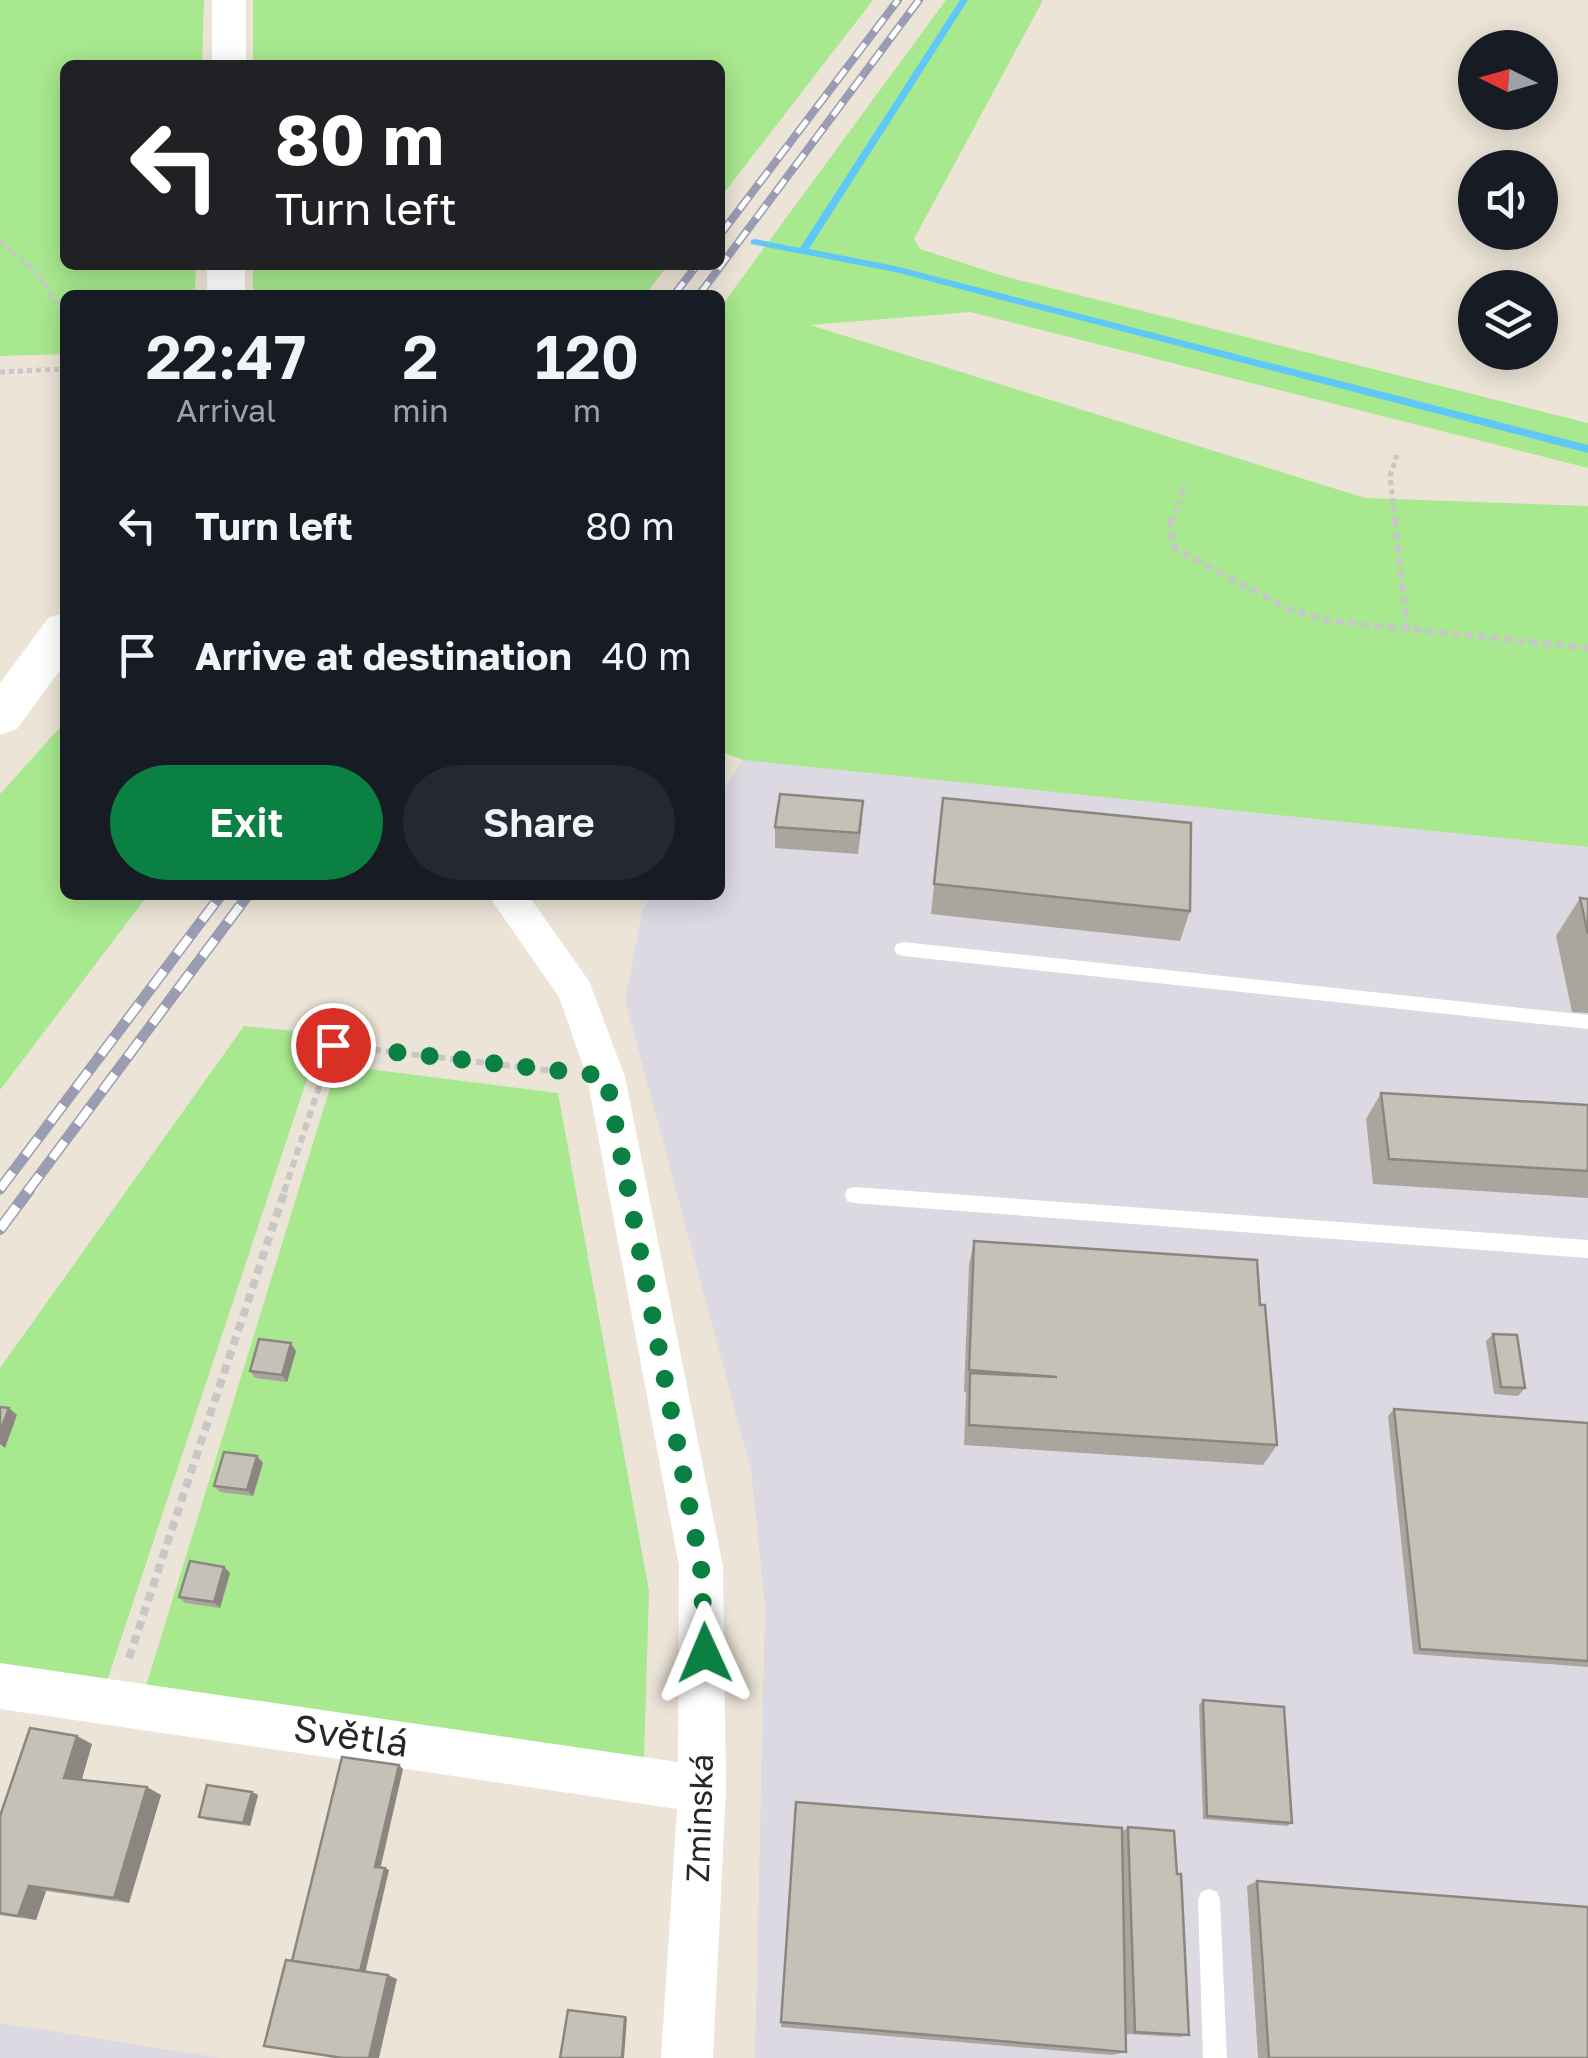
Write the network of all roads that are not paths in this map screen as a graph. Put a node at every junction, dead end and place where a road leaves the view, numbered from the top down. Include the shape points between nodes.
1 (230, 0) edge
2 (229, 60) edge
3 (60, 637) edge
4 (0, 717) edge
5 (511, 900) edge
6 (903, 949) dead end
7 (1588, 1022) edge
8 (854, 1195) dead end
9 (1588, 1249) edge
10 (0, 1686) edge
11 (702, 1789) junction
12 (1208, 1900) dead end
13 (688, 2058) edge
14 (1216, 2058) edge

1 - 2 main road
3 - 4 main road
5 - 11 street, Zminská via 576,992 606,1076 701,1566
6 - 7 lane
8 - 9 lane
10 - 11 street, Světlá
11 - 13 street, Zminská
12 - 14 lane

